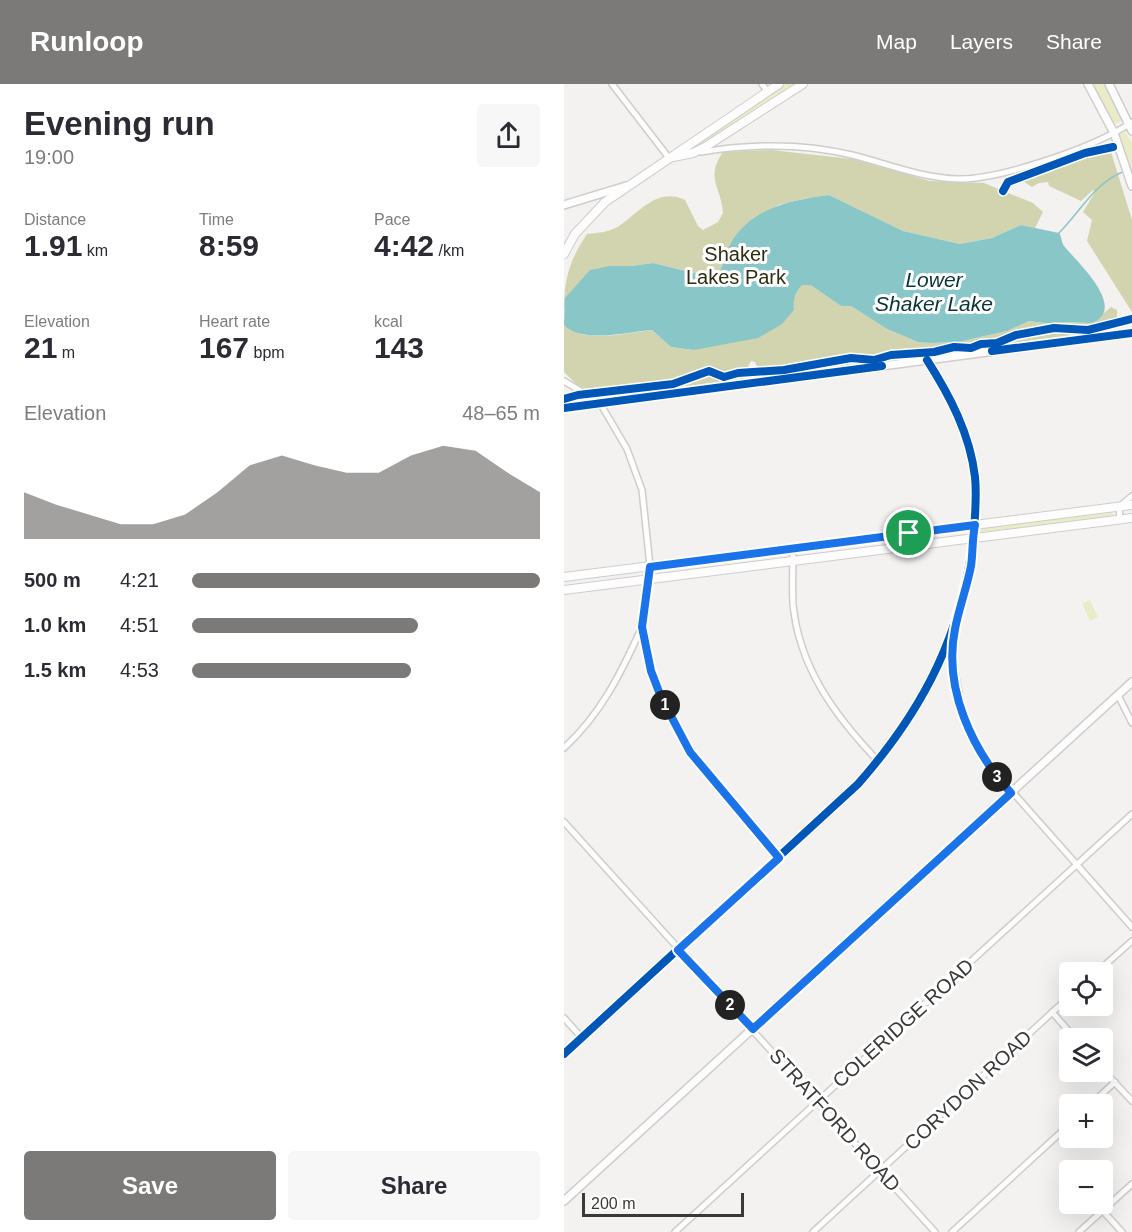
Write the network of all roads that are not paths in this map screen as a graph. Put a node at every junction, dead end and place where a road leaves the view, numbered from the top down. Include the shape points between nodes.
1 (612, 84) edge
2 (762, 84) edge
3 (779, 84) edge
4 (802, 84) edge
5 (1088, 84) edge
6 (1109, 84) edge
7 (768, 91) junction
8 (722, 122) junction
9 (1131, 126) edge
10 (729, 130) junction
11 (1114, 133) junction
12 (693, 153) junction
13 (669, 158) junction
14 (1131, 183) edge
15 (629, 185) junction
16 (564, 205) edge
17 (564, 254) edge
18 (1132, 333) edge
19 (927, 360) junction
20 (564, 381) edge
21 (600, 403) junction
22 (564, 408) edge
23 (1132, 496) edge
24 (1132, 505) edge
25 (1119, 507) junction
26 (1132, 518) edge
27 (1120, 519) junction
28 (975, 525) junction
29 (973, 538) junction
30 (793, 548) junction
31 (793, 561) junction
32 (650, 567) junction
33 (564, 577) edge
34 (650, 580) junction
35 (564, 590) edge
36 (642, 627) junction
37 (954, 630) junction
38 (939, 666) junction
39 (954, 667) junction
40 (1132, 682) edge
41 (1118, 695) junction
42 (1132, 723) edge
43 (564, 748) edge
44 (878, 761) junction
45 (1011, 793) junction
46 (1132, 814) edge
47 (564, 822) edge
48 (779, 858) junction
49 (1076, 865) junction
50 (1132, 927) edge
51 (1132, 941) edge
52 (678, 950) junction
53 (1108, 962) edge
54 (1059, 1006) edge
55 (1052, 1012) junction
56 (564, 1018) edge
57 (1066, 1028) edge
58 (753, 1029) junction
59 (582, 1038) junction
60 (564, 1054) edge
61 (1115, 1082) joint
62 (1102, 1094) edge
63 (818, 1101) junction
64 (1132, 1101) edge
65 (1059, 1134) edge
66 (880, 1171) junction
67 (1132, 1184) edge
68 (1113, 1200) edge
69 (564, 1202) edge
70 (1098, 1214) edge
71 (1106, 1214) edge
72 (675, 1232) edge
73 (813, 1232) edge
74 (935, 1232) edge
75 (952, 1232) edge
76 (1079, 1232) edge
77 (1122, 1232) edge

1 - 13 street
2 - 7 street
3 - 7 main road
4 - 10 main road
5 - 11 street
6 - 9 street
7 - 8 main road
8 - 10 main road
8 - 13 main road
9 - 11 street
10 - 12 main road
11 - 12 street via 1046,159 978,178 923,176 822,150 748,147
11 - 14 street
12 - 13 main road
13 - 15 main road
15 - 16 street
15 - 17 main road via 594,211
18 - 19 street
19 - 21 street
19 - 28 street via 950,398 968,446 975,476
20 - 21 street
21 - 22 street
21 - 32 street via 627,449 642,490
23 - 25 street
24 - 25 main road
25 - 27 street
25 - 28 main road
26 - 27 main road
27 - 29 main road
28 - 29 street
28 - 30 main road
29 - 31 main road
29 - 37 street via 971,566
30 - 31 street
30 - 32 main road
31 - 34 main road
31 - 44 street via 793,605 799,639 812,675 829,703
32 - 33 main road
32 - 34 street
34 - 35 main road
34 - 36 street
36 - 43 street via 608,698
36 - 48 street via 651,671 690,752
37 - 38 street
37 - 39 street
38 - 39 street
38 - 44 street via 914,712
39 - 45 street via 969,732 986,762
40 - 41 street
41 - 42 street
41 - 45 street
44 - 48 street
45 - 49 street
45 - 58 street
46 - 49 street, COLERIDGE ROAD
47 - 52 street, STRATFORD ROAD
48 - 52 street
49 - 50 street
49 - 63 street, COLERIDGE ROAD
51 - 53 street
52 - 58 street, STRATFORD ROAD
52 - 59 street
54 - 55 street, CORYDON ROAD
55 - 57 street
55 - 66 street, CORYDON ROAD
56 - 59 street
58 - 63 street, STRATFORD ROAD
58 - 69 street
59 - 60 street
61 - 62 street
61 - 64 street
63 - 66 street, STRATFORD ROAD
63 - 72 street, COLERIDGE ROAD
65 - 75 street
66 - 73 street, CORYDON ROAD
66 - 74 street, STRATFORD ROAD
67 - 68 street
70 - 76 street
71 - 77 street

